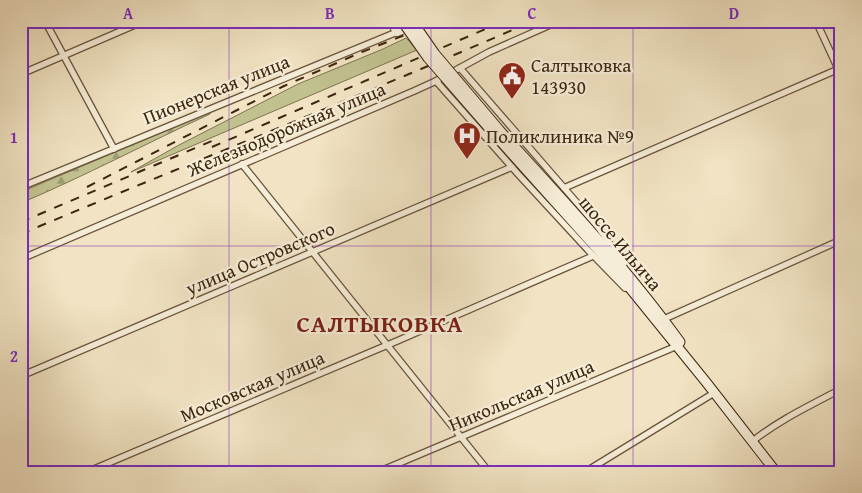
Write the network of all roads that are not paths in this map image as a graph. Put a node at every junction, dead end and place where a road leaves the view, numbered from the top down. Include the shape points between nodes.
1 (45, 21) edge
2 (144, 21) edge
3 (391, 21) edge
4 (423, 21) edge
5 (559, 21) edge
6 (816, 21) edge
7 (408, 23) edge
8 (397, 32) junction
9 (64, 56) junction
10 (460, 68) junction
11 (840, 71) edge
12 (21, 74) edge
13 (436, 81) junction
14 (477, 88) junction
15 (457, 105) junction
16 (499, 134) junction
17 (114, 149) junction
18 (242, 164) junction
19 (512, 167) junction
20 (21, 187) edge
21 (564, 188) junction
22 (841, 240) edge
23 (312, 252) junction
24 (593, 256) junction
25 (21, 259) edge
26 (643, 295) junction
27 (644, 306) junction
28 (653, 312) junction
29 (664, 319) junction
30 (387, 345) junction
31 (676, 346) junction
32 (21, 376) edge
33 (706, 382) junction
34 (841, 389) edge
35 (714, 393) junction
36 (461, 437) junction
37 (753, 441) junction
38 (772, 471) edge
39 (87, 472) edge
40 (378, 472) edge
41 (489, 472) edge
42 (584, 472) edge

1 - 9 street
2 - 9 street
3 - 8 street
4 - 7 street, Пионерская улица
5 - 10 street, Железнодорожная улица
6 - 11 street
7 - 8 street, Пионерская улица
7 - 16 main road, bridge
8 - 17 street, Пионерская улица
9 - 12 street
9 - 17 street
10 - 13 street, Железнодорожная улица
10 - 14 street
11 - 21 street
13 - 15 street
13 - 18 street, Железнодорожная улица
14 - 15 street via 469,85 459,89 455,96
14 - 21 street
15 - 19 street
16 - 26 main road, шоссе Ильича via 587,226
16 - 27 main road, шоссе Ильича
17 - 20 street, Пионерская улица
18 - 23 street
18 - 25 street, Железнодорожная улица
19 - 23 street, улица Островского
19 - 24 street
21 - 26 street via 615,250
22 - 29 street
23 - 30 street
23 - 32 street, улица Островского
24 - 27 street
24 - 30 street, Московская улица
26 - 28 main road, шоссе Ильича
27 - 28 main road, шоссе Ильича
28 - 29 main road, шоссе Ильича
28 - 31 main road, шоссе Ильича
29 - 33 main road, шоссе Ильича
30 - 36 street
30 - 39 street, Московская улица
31 - 33 main road, шоссе Ильича
31 - 36 street, Никольская улица
33 - 35 main road, шоссе Ильича
34 - 37 street
35 - 37 main road, шоссе Ильича
35 - 42 street
36 - 40 street, Никольская улица
36 - 41 street
37 - 38 main road, шоссе Ильича

